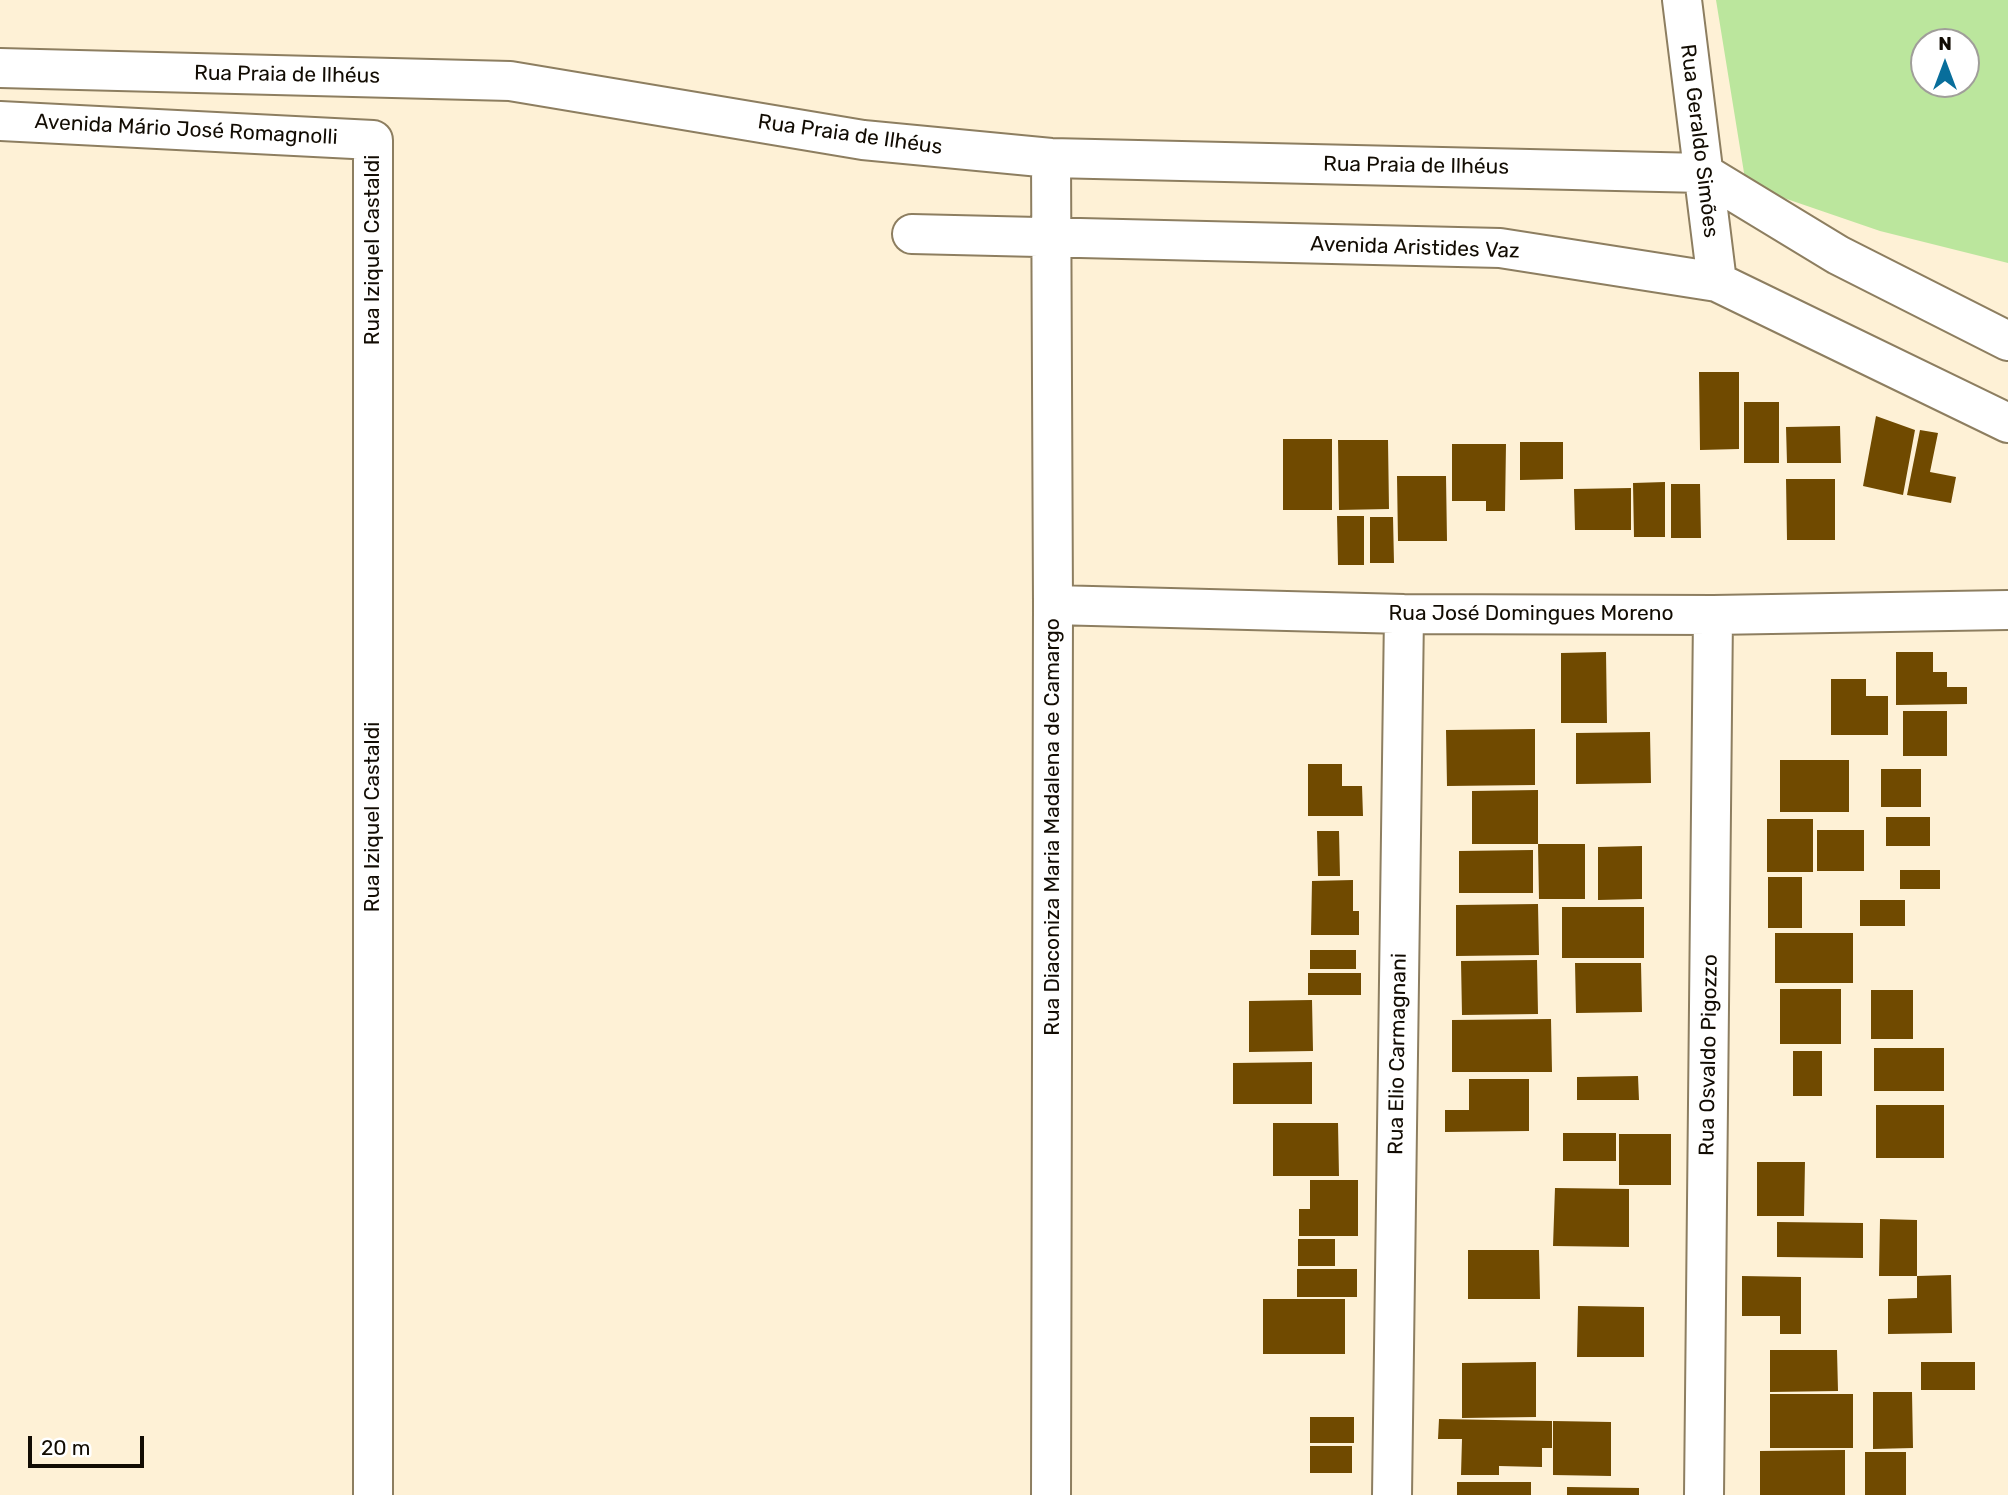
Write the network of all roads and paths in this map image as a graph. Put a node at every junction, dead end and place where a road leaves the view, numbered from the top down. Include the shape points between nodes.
1 (1682, 0) edge
2 (0, 68) edge
3 (0, 121) edge
4 (373, 140) joint
5 (1051, 158) junction
6 (1703, 173) junction
7 (912, 234) dead end
8 (1051, 238) junction
9 (1717, 282) junction
10 (2008, 341) edge
11 (2008, 423) edge
12 (1053, 605) junction
13 (2008, 610) edge
14 (1404, 614) junction
15 (1713, 615) junction
16 (373, 1495) edge
17 (1051, 1495) edge
18 (1392, 1495) edge
19 (1704, 1495) edge

1 - 6 street, Rua Geraldo Simões
2 - 5 street, Rua Praia de Ilhéus via 510,81 863,140
3 - 4 street, Avenida Mário José Romagnolli
4 - 16 street, Rua Iziquel Castaldi
5 - 6 street, Rua Praia de Ilhéus
5 - 8 street, Rua Diaconiza Maria Madalena de Camargo
6 - 9 street, Rua Geraldo Simões
6 - 10 street via 1838,255
7 - 8 street, Avenida Aristides Vaz
8 - 9 street, Avenida Aristides Vaz via 1500,248
8 - 12 street, Rua Diaconiza Maria Madalena de Camargo
9 - 11 street, Avenida Aristides Vaz
12 - 14 street, Rua José Domingues Moreno
12 - 17 street, Rua Diaconiza Maria Madalena de Camargo
13 - 15 street, Rua José Domingues Moreno
14 - 15 street, Rua José Domingues Moreno
14 - 18 street, Rua Elio Carmagnani
15 - 19 street, Rua Osvaldo Pigozzo

